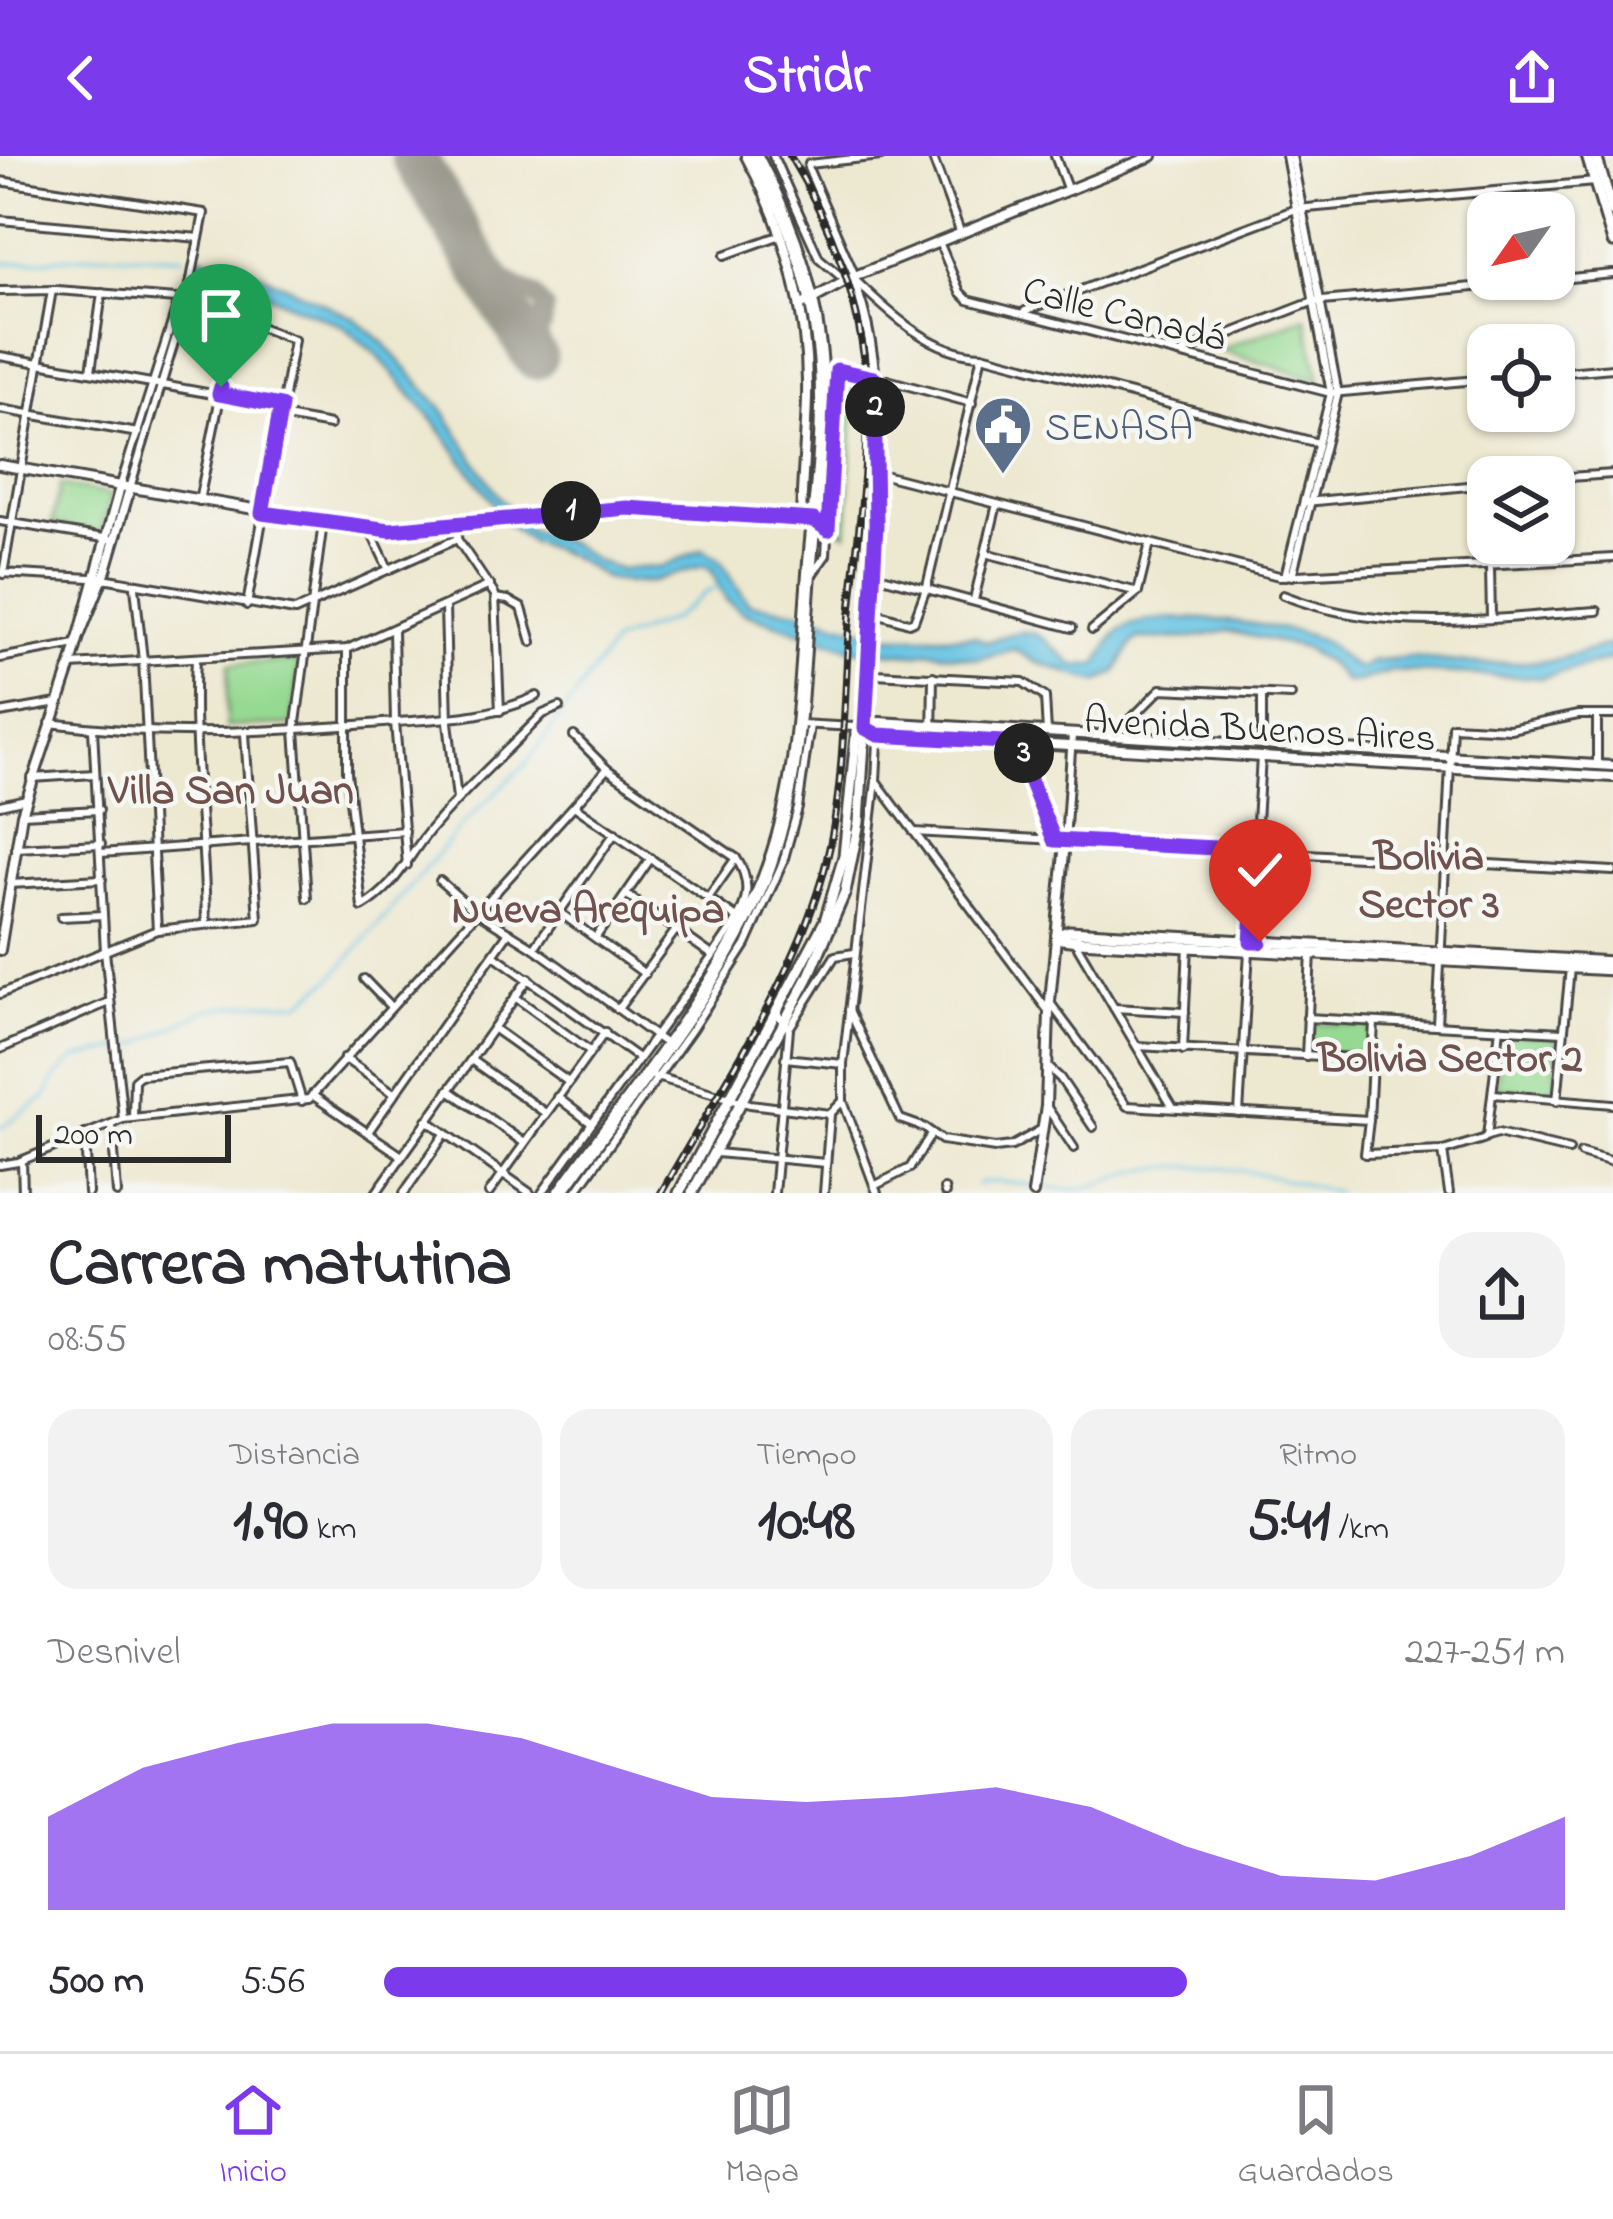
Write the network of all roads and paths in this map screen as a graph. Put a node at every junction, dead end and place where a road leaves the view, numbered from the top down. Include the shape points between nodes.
1 (746, 156) edge
2 (756, 156) edge
3 (773, 156) edge
4 (881, 156) edge
5 (932, 156) edge
6 (1054, 156) edge
7 (1152, 156) edge
8 (1289, 156) edge
9 (1591, 156) edge
10 (0, 181) edge
11 (1595, 182) junction
12 (1068, 190) junction
13 (772, 196) junction
14 (1299, 208) junction
15 (1613, 212) edge
16 (0, 220) edge
17 (961, 234) junction
18 (781, 236) junction
19 (199, 238) junction
20 (939, 242) junction
21 (1613, 242) edge
22 (725, 255) dead end
23 (1613, 274) edge
24 (851, 278) junction
25 (52, 290) junction
26 (0, 291) edge
27 (102, 293) junction
28 (184, 298) junction
29 (1315, 301) junction
30 (806, 303) junction
31 (1048, 304) junction
32 (1022, 313) junction
33 (236, 318) junction
34 (1046, 321) junction
35 (1180, 354) junction
36 (970, 355) junction
37 (0, 356) edge
38 (982, 356) junction
39 (40, 362) junction
40 (980, 367) junction
41 (1613, 368) edge
42 (821, 369) junction
43 (837, 370) junction
44 (91, 371) junction
45 (1575, 372) edge
46 (874, 378) junction
47 (1467, 382) edge
48 (159, 383) junction
49 (1334, 393) junction
50 (219, 394) junction
51 (972, 403) junction
52 (281, 406) junction
53 (0, 409) edge
54 (33, 414) junction
55 (280, 416) junction
56 (331, 425) dead end
57 (142, 434) junction
58 (1318, 443) junction
59 (0, 465) edge
60 (22, 469) junction
61 (876, 473) junction
62 (1613, 474) edge
63 (1575, 477) edge
64 (1467, 486) edge
65 (125, 488) junction
66 (949, 491) junction
67 (199, 501) junction
68 (1306, 502) junction
69 (997, 504) junction
70 (262, 513) junction
71 (808, 519) junction
72 (0, 521) edge
73 (14, 523) junction
74 (323, 523) junction
75 (458, 523) junction
76 (370, 529) junction
77 (828, 530) junction
78 (457, 538) junction
79 (110, 539) junction
80 (1150, 542) junction
81 (985, 553) junction
82 (1613, 558) edge
83 (1490, 566) junction
84 (389, 570) junction
85 (2, 573) edge
86 (871, 574) junction
87 (1288, 576) junction
88 (809, 579) junction
89 (98, 580) junction
90 (135, 585) junction
91 (490, 585) junction
92 (926, 586) junction
93 (1138, 592) junction
94 (1282, 595) dead end
95 (496, 598) junction
96 (973, 601) junction
97 (247, 604) junction
98 (311, 606) junction
99 (446, 606) junction
100 (1597, 611) dead end
101 (869, 616) junction
102 (1491, 618) junction
103 (1072, 628) dead end
104 (394, 629) junction
105 (1092, 630) dead end
106 (532, 642) dead end
107 (76, 644) junction
108 (347, 649) junction
109 (306, 653) junction
110 (196, 657) junction
111 (0, 658) edge
112 (143, 660) junction
113 (71, 665) junction
114 (875, 674) dead end
115 (932, 676) junction
116 (1262, 695) junction
117 (1292, 695) dead end
118 (537, 696) dead end
119 (57, 703) junction
120 (560, 707) dead end
121 (500, 712) junction
122 (0, 713) edge
123 (1597, 715) junction
124 (1613, 715) edge
125 (449, 718) junction
126 (395, 722) junction
127 (879, 722) junction
128 (50, 723) junction
129 (805, 724) junction
130 (345, 726) junction
131 (932, 726) junction
132 (861, 728) junction
133 (93, 729) junction
134 (295, 730) junction
135 (1019, 730) junction
136 (245, 732) junction
137 (194, 733) junction
138 (1047, 733) junction
139 (144, 734) junction
140 (878, 735) junction
141 (1072, 735) junction
142 (574, 736) dead end
143 (932, 738) junction
144 (1112, 738) junction
145 (1021, 743) junction
146 (1262, 745) junction
147 (1071, 746) junction
148 (1452, 755) junction
149 (1262, 757) junction
150 (1597, 765) junction
151 (1613, 766) edge
152 (1451, 767) junction
153 (607, 769) junction
154 (96, 774) junction
155 (1613, 777) edge
156 (32, 778) junction
157 (876, 781) junction
158 (26, 799) junction
159 (457, 802) junction
160 (0, 805) edge
161 (574, 806) junction
162 (98, 810) junction
163 (22, 814) junction
164 (405, 830) junction
165 (914, 832) junction
166 (356, 833) junction
167 (615, 833) junction
168 (305, 838) junction
169 (255, 841) junction
170 (1060, 841) junction
171 (205, 845) junction
172 (15, 848) junction
173 (101, 848) junction
174 (153, 848) junction
175 (1257, 850) junction
176 (652, 858) junction
177 (736, 858) junction
178 (1446, 862) junction
179 (407, 867) junction
180 (1613, 871) edge
181 (102, 879) junction
182 (440, 881) dead end
183 (10, 884) junction
184 (627, 895) junction
185 (307, 898) dead end
186 (707, 898) junction
187 (3, 905) edge
188 (477, 910) junction
189 (559, 912) junction
190 (104, 915) junction
191 (61, 917) dead end
192 (737, 918) junction
193 (206, 924) junction
194 (157, 930) junction
195 (676, 930) junction
196 (509, 932) junction
197 (1057, 935) junction
198 (1078, 936) junction
199 (596, 937) junction
200 (1188, 946) junction
201 (1251, 946) junction
202 (534, 948) junction
203 (0, 950) edge
204 (105, 950) junction
205 (854, 953) junction
206 (1311, 953) junction
207 (494, 954) junction
208 (713, 956) junction
209 (1440, 957) junction
210 (1613, 966) edge
211 (1570, 968) junction
212 (645, 974) junction
213 (529, 978) junction
214 (364, 979) dead end
215 (0, 994) edge
216 (515, 997) junction
217 (109, 1002) junction
218 (848, 1006) junction
219 (391, 1007) junction
220 (1050, 1008) junction
221 (1114, 1008) junction
222 (618, 1009) junction
223 (1185, 1012) junction
224 (1307, 1018) junction
225 (783, 1020) junction
226 (1374, 1021) junction
227 (1437, 1024) junction
228 (493, 1028) junction
229 (1500, 1028) junction
230 (1563, 1032) junction
231 (604, 1033) junction
232 (660, 1040) junction
233 (1138, 1046) junction
234 (0, 1048) edge
235 (1183, 1050) junction
236 (590, 1051) junction
237 (1245, 1053) junction
238 (1306, 1056) junction
239 (344, 1058) junction
240 (638, 1058) junction
241 (785, 1058) junction
242 (1374, 1059) junction
243 (470, 1060) junction
244 (843, 1064) junction
245 (1048, 1066) junction
246 (650, 1075) junction
247 (568, 1081) junction
248 (448, 1090) junction
249 (395, 1094) junction
250 (1492, 1094) junction
251 (312, 1095) junction
252 (557, 1097) junction
253 (736, 1098) junction
254 (302, 1101) junction
255 (1557, 1101) junction
256 (843, 1102) junction
257 (1613, 1104) edge
258 (1046, 1106) junction
259 (1172, 1106) junction
260 (780, 1109) junction
261 (544, 1112) junction
262 (1239, 1113) junction
263 (830, 1114) junction
264 (134, 1118) junction
265 (123, 1120) junction
266 (427, 1120) junction
267 (1369, 1120) junction
268 (112, 1123) junction
269 (591, 1123) junction
270 (1093, 1127) dead end
271 (1043, 1129) junction
272 (368, 1132) junction
273 (932, 1133) junction
274 (85, 1134) junction
275 (445, 1134) junction
276 (1487, 1136) junction
277 (523, 1142) junction
278 (1074, 1148) dead end
279 (1568, 1150) dead end
280 (1443, 1151) junction
281 (714, 1153) junction
282 (1581, 1153) dead end
283 (401, 1156) junction
284 (776, 1159) junction
285 (22, 1161) junction
286 (1613, 1162) edge
287 (826, 1163) junction
288 (0, 1165) edge
289 (503, 1174) junction
290 (876, 1189) edge
291 (23, 1193) edge
292 (88, 1193) edge
293 (117, 1193) edge
294 (376, 1193) edge
295 (404, 1193) edge
296 (489, 1193) edge
297 (530, 1193) edge
298 (542, 1193) edge
299 (560, 1193) edge
300 (575, 1193) edge
301 (679, 1193) edge
302 (692, 1193) edge
303 (774, 1193) edge
304 (824, 1193) edge
305 (1034, 1193) edge
306 (1449, 1193) edge

1 - 13 street
2 - 13 highway
3 - 24 street via 819,258
4 - 24 street via 808,167
5 - 17 street
6 - 12 street
7 - 12 street
8 - 14 street
9 - 11 main road
9 - 15 main road
10 - 19 street via 204,213
11 - 14 street
11 - 21 main road
12 - 17 street
13 - 18 street
13 - 30 highway via 800,255
14 - 29 street
14 - 31 street
16 - 19 street
17 - 20 street
18 - 22 street
18 - 30 street
19 - 28 street
20 - 24 street
20 - 32 street, Calle Canadá via 964,297
23 - 29 street
24 - 30 street
24 - 36 street via 915,330
24 - 46 street
25 - 26 street
25 - 27 street
25 - 39 street
27 - 28 street
27 - 44 street
28 - 33 street
28 - 48 street
29 - 35 street
29 - 49 street
30 - 42 highway
30 - 71 street
31 - 32 street
31 - 34 street
32 - 34 street, Calle Canadá
33 - 50 street
33 - 52 street via 294,340
34 - 35 street, Calle Canadá
35 - 49 street, Calle Canadá
36 - 38 street
36 - 40 street
37 - 39 street
38 - 40 street
38 - 58 street
39 - 44 street
39 - 54 street
40 - 51 street
41 - 45 street
42 - 43 street
42 - 71 highway
43 - 46 street
43 - 77 street
44 - 48 street
46 - 51 street
46 - 61 street
47 - 49 street, Calle Canadá
48 - 50 street
48 - 57 street
49 - 58 street
49 - 68 street
50 - 52 street
50 - 67 street
51 - 66 street
52 - 55 street
53 - 54 street
54 - 57 street
54 - 60 street
55 - 56 street
55 - 70 street
57 - 65 street
58 - 68 street
59 - 60 street
60 - 65 street
60 - 73 street
61 - 66 street
61 - 86 street
62 - 63 street
64 - 68 street
65 - 67 street
65 - 79 street
66 - 69 street
66 - 92 street
67 - 70 street
68 - 87 street
69 - 80 street
69 - 81 street
70 - 74 street
70 - 97 street
71 - 75 street via 627,508
71 - 77 street
71 - 88 highway
72 - 73 street
73 - 79 street
73 - 85 street
74 - 76 street
74 - 98 street
75 - 76 street
75 - 78 street
76 - 84 street
77 - 88 street via 826,555
78 - 84 street
78 - 91 street
79 - 89 street
80 - 87 street
80 - 93 street
81 - 93 street
81 - 96 street
82 - 83 street
83 - 87 street
83 - 102 street
84 - 98 street
85 - 89 street
86 - 92 street
86 - 101 street
88 - 129 highway
89 - 90 street
89 - 107 street
90 - 97 street
90 - 112 street
91 - 95 street
91 - 99 street
92 - 96 street
92 - 101 street via 913,623
93 - 105 street
94 - 102 street via 1385,622
95 - 106 street via 522,608
95 - 121 street
96 - 103 street
97 - 98 street
98 - 109 street
99 - 104 street
99 - 125 street
100 - 102 street
101 - 132 street
104 - 108 street
104 - 126 street
107 - 111 street
107 - 113 street
108 - 109 street
108 - 130 street
109 - 110 street
109 - 134 street
110 - 112 street
110 - 137 street
112 - 113 street
112 - 139 street
113 - 119 street
114 - 115 street
115 - 131 street
115 - 138 street via 1023,682 1045,697
116 - 117 street
116 - 144 street via 1161,689
116 - 146 street
118 - 121 street
119 - 122 street
119 - 128 street
120 - 159 street via 543,713
121 - 125 street
123 - 124 street
123 - 148 street via 1510,729 1452,726
123 - 150 street
125 - 126 street
125 - 159 street
126 - 130 street
126 - 164 street
127 - 131 street, Avenida Buenos Aires
127 - 132 street, Avenida Buenos Aires
127 - 140 street
128 - 133 street
128 - 156 street
129 - 132 street
129 - 232 highway via 769,867 729,952
129 - 246 street via 798,808 783,862 729,974
130 - 134 street
130 - 166 street
131 - 135 street, Avenida Buenos Aires
131 - 143 street
132 - 140 street, Avenida Buenos Aires
132 - 225 main road via 859,822 845,892
133 - 139 street
133 - 154 street
134 - 136 street
134 - 168 street
135 - 138 street, Avenida Buenos Aires
135 - 145 street
136 - 137 street
136 - 169 street
137 - 139 street
137 - 171 street
138 - 141 street, Avenida Buenos Aires
139 - 174 street
140 - 143 street, Avenida Buenos Aires
140 - 157 street
141 - 144 street, Avenida Buenos Aires
141 - 147 street
142 - 153 street
143 - 145 street, Avenida Buenos Aires
144 - 146 street, Avenida Buenos Aires
145 - 147 street, Avenida Buenos Aires
145 - 170 street
146 - 148 street, Avenida Buenos Aires
146 - 149 street
147 - 149 street, Avenida Buenos Aires
147 - 170 street
148 - 150 street, Avenida Buenos Aires
148 - 152 street
149 - 152 street, Avenida Buenos Aires
149 - 175 street
150 - 151 street, Avenida Buenos Aires
152 - 155 street, Avenida Buenos Aires
152 - 178 street
153 - 161 street
153 - 177 street
154 - 156 street
154 - 162 street
156 - 158 street
157 - 165 street
157 - 205 street
158 - 160 street
158 - 163 street
159 - 179 street
161 - 167 street
161 - 188 street
162 - 163 street
162 - 173 street
163 - 172 street
164 - 166 street
164 - 179 street
165 - 170 street
165 - 220 street
166 - 168 street
166 - 179 street via 362,907
167 - 176 street
167 - 189 street
168 - 169 street
168 - 185 street
169 - 171 street
169 - 193 street via 258,919
170 - 175 street
170 - 197 street
171 - 174 street
171 - 193 street
172 - 173 street
172 - 183 street
173 - 174 street
173 - 181 street
174 - 194 street
175 - 178 street
175 - 201 street
176 - 184 street
176 - 186 street
177 - 186 street
177 - 192 street via 749,883
178 - 180 street
178 - 209 street
181 - 183 street
181 - 190 street
182 - 188 street
183 - 187 street
184 - 195 street
184 - 199 street
186 - 192 street
187 - 203 street
188 - 196 street
188 - 219 street
189 - 199 street
189 - 202 street
190 - 191 street
190 - 204 street
192 - 208 street
193 - 194 street
194 - 204 street
195 - 208 street
195 - 212 street
196 - 202 street
196 - 207 street
197 - 198 main road
197 - 220 street
198 - 200 main road
198 - 201 main road
198 - 221 street
199 - 212 street
200 - 201 main road
200 - 223 street
201 - 206 main road
201 - 209 main road
201 - 237 street
202 - 222 street
204 - 215 street
204 - 217 street
205 - 218 street
205 - 225 street via 835,956
206 - 209 main road
206 - 224 street
207 - 213 street
207 - 249 street
208 - 232 street
209 - 210 main road
209 - 211 main road
209 - 227 street
210 - 211 main road
211 - 230 street
212 - 222 street
213 - 216 street
213 - 231 street
214 - 219 street
216 - 228 street
216 - 236 street
217 - 234 street
217 - 265 street
218 - 244 street
218 - 273 street via 900,1120
219 - 239 street
220 - 245 street
220 - 259 street via 1127,1106
221 - 223 street
221 - 233 street
222 - 232 street
223 - 235 street
224 - 226 street
224 - 238 street
225 - 241 street
225 - 253 main road
226 - 227 street
226 - 242 street
227 - 229 street
228 - 243 street
228 - 247 street
229 - 230 street
229 - 250 street
230 - 255 street
231 - 236 street
231 - 240 street
232 - 240 street
232 - 246 highway
233 - 235 street
233 - 259 street
235 - 237 street
236 - 247 street
237 - 238 street
237 - 262 street
238 - 242 street
239 - 249 street
239 - 251 street
240 - 269 street
241 - 244 street
241 - 260 street
242 - 267 street
243 - 248 street
243 - 261 street
244 - 256 street
245 - 258 street
245 - 270 street
246 - 253 street
246 - 299 highway
246 - 300 street
247 - 252 street
248 - 266 street
248 - 277 street
249 - 272 street
250 - 255 street
250 - 276 street
251 - 254 street
251 - 272 street
252 - 261 street
252 - 269 street
253 - 260 street
253 - 281 main road
253 - 301 main road
254 - 264 street
254 - 264 street via 290,1062 140,1075
255 - 257 street
256 - 263 street
256 - 290 street
258 - 271 street
258 - 278 street
259 - 262 street
260 - 263 street
260 - 284 street
261 - 277 street
262 - 267 street
263 - 287 street
264 - 265 street
265 - 268 street
266 - 275 street
266 - 283 street
267 - 280 street via 1365,1154
268 - 274 street
268 - 293 street
269 - 298 street
271 - 273 street via 1004,1149
271 - 305 street
272 - 283 street
273 - 290 street via 910,1168
274 - 285 street
274 - 292 street
275 - 289 street
275 - 295 street
276 - 279 street
276 - 280 street
277 - 289 street
280 - 306 street
281 - 284 street
281 - 302 main road
282 - 286 street
283 - 294 street
284 - 287 street
284 - 303 street
285 - 288 street
285 - 291 street
287 - 304 street
289 - 296 street
289 - 297 street

